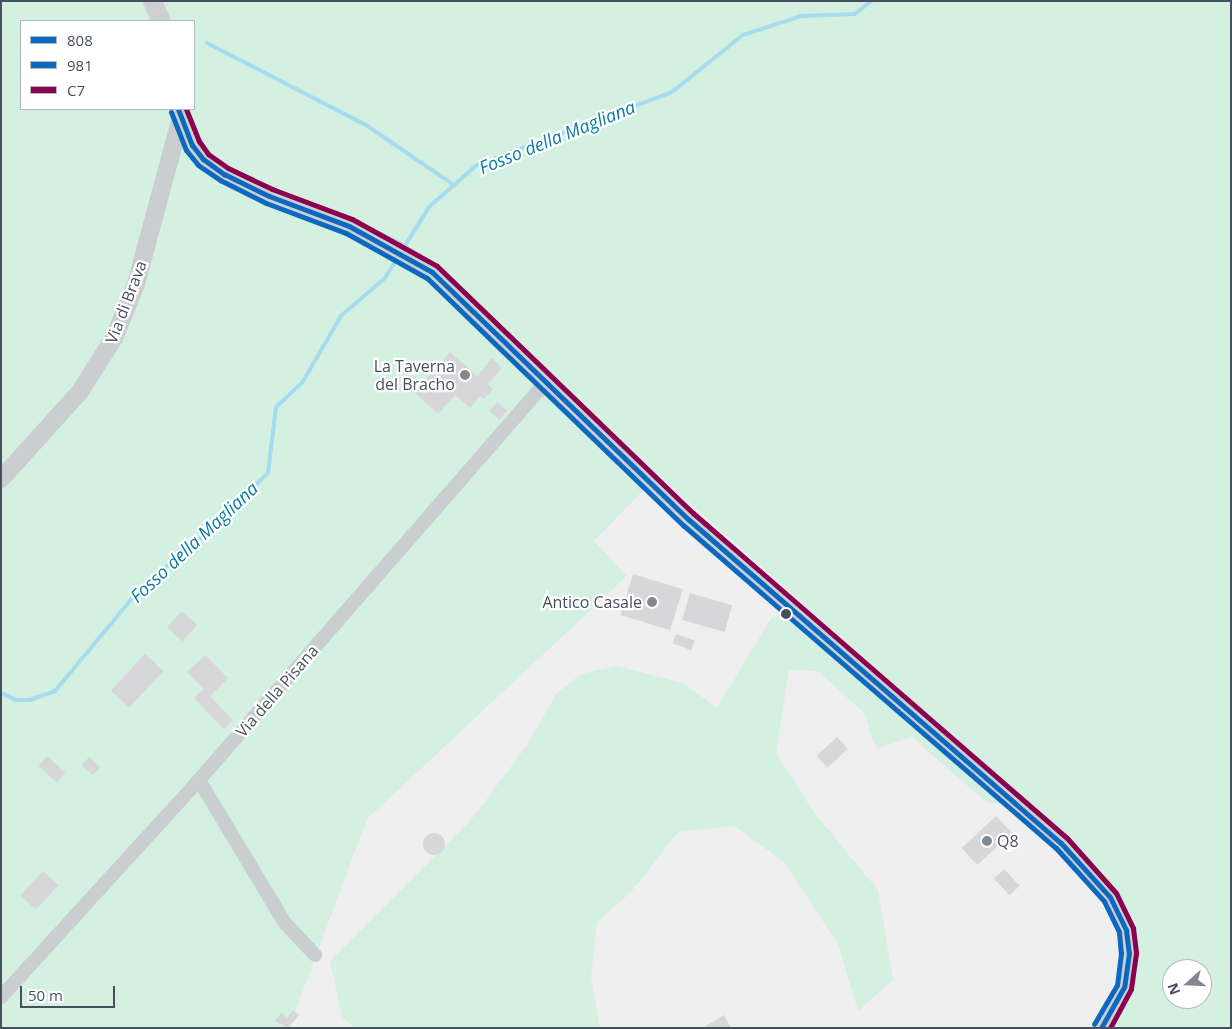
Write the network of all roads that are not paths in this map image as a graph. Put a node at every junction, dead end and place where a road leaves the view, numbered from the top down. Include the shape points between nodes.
1 (152, 1) edge
2 (161, 20) edge
3 (179, 115) edge
4 (547, 381) junction
5 (1, 479) edge
6 (199, 780) junction
7 (315, 955) dead end
8 (1, 997) edge
9 (1101, 1028) edge

1 - 2 main road
3 - 4 main road via 198,153 224,174 383,242 420,264
3 - 5 street, Via di Brava via 136,284 114,338 79,393
4 - 6 street, Via della Pisana
4 - 9 main road via 688,519 1012,799 1095,879 1120,913 1128,946 1122,992
6 - 7 street via 285,923
6 - 8 street, Via della Pisana

